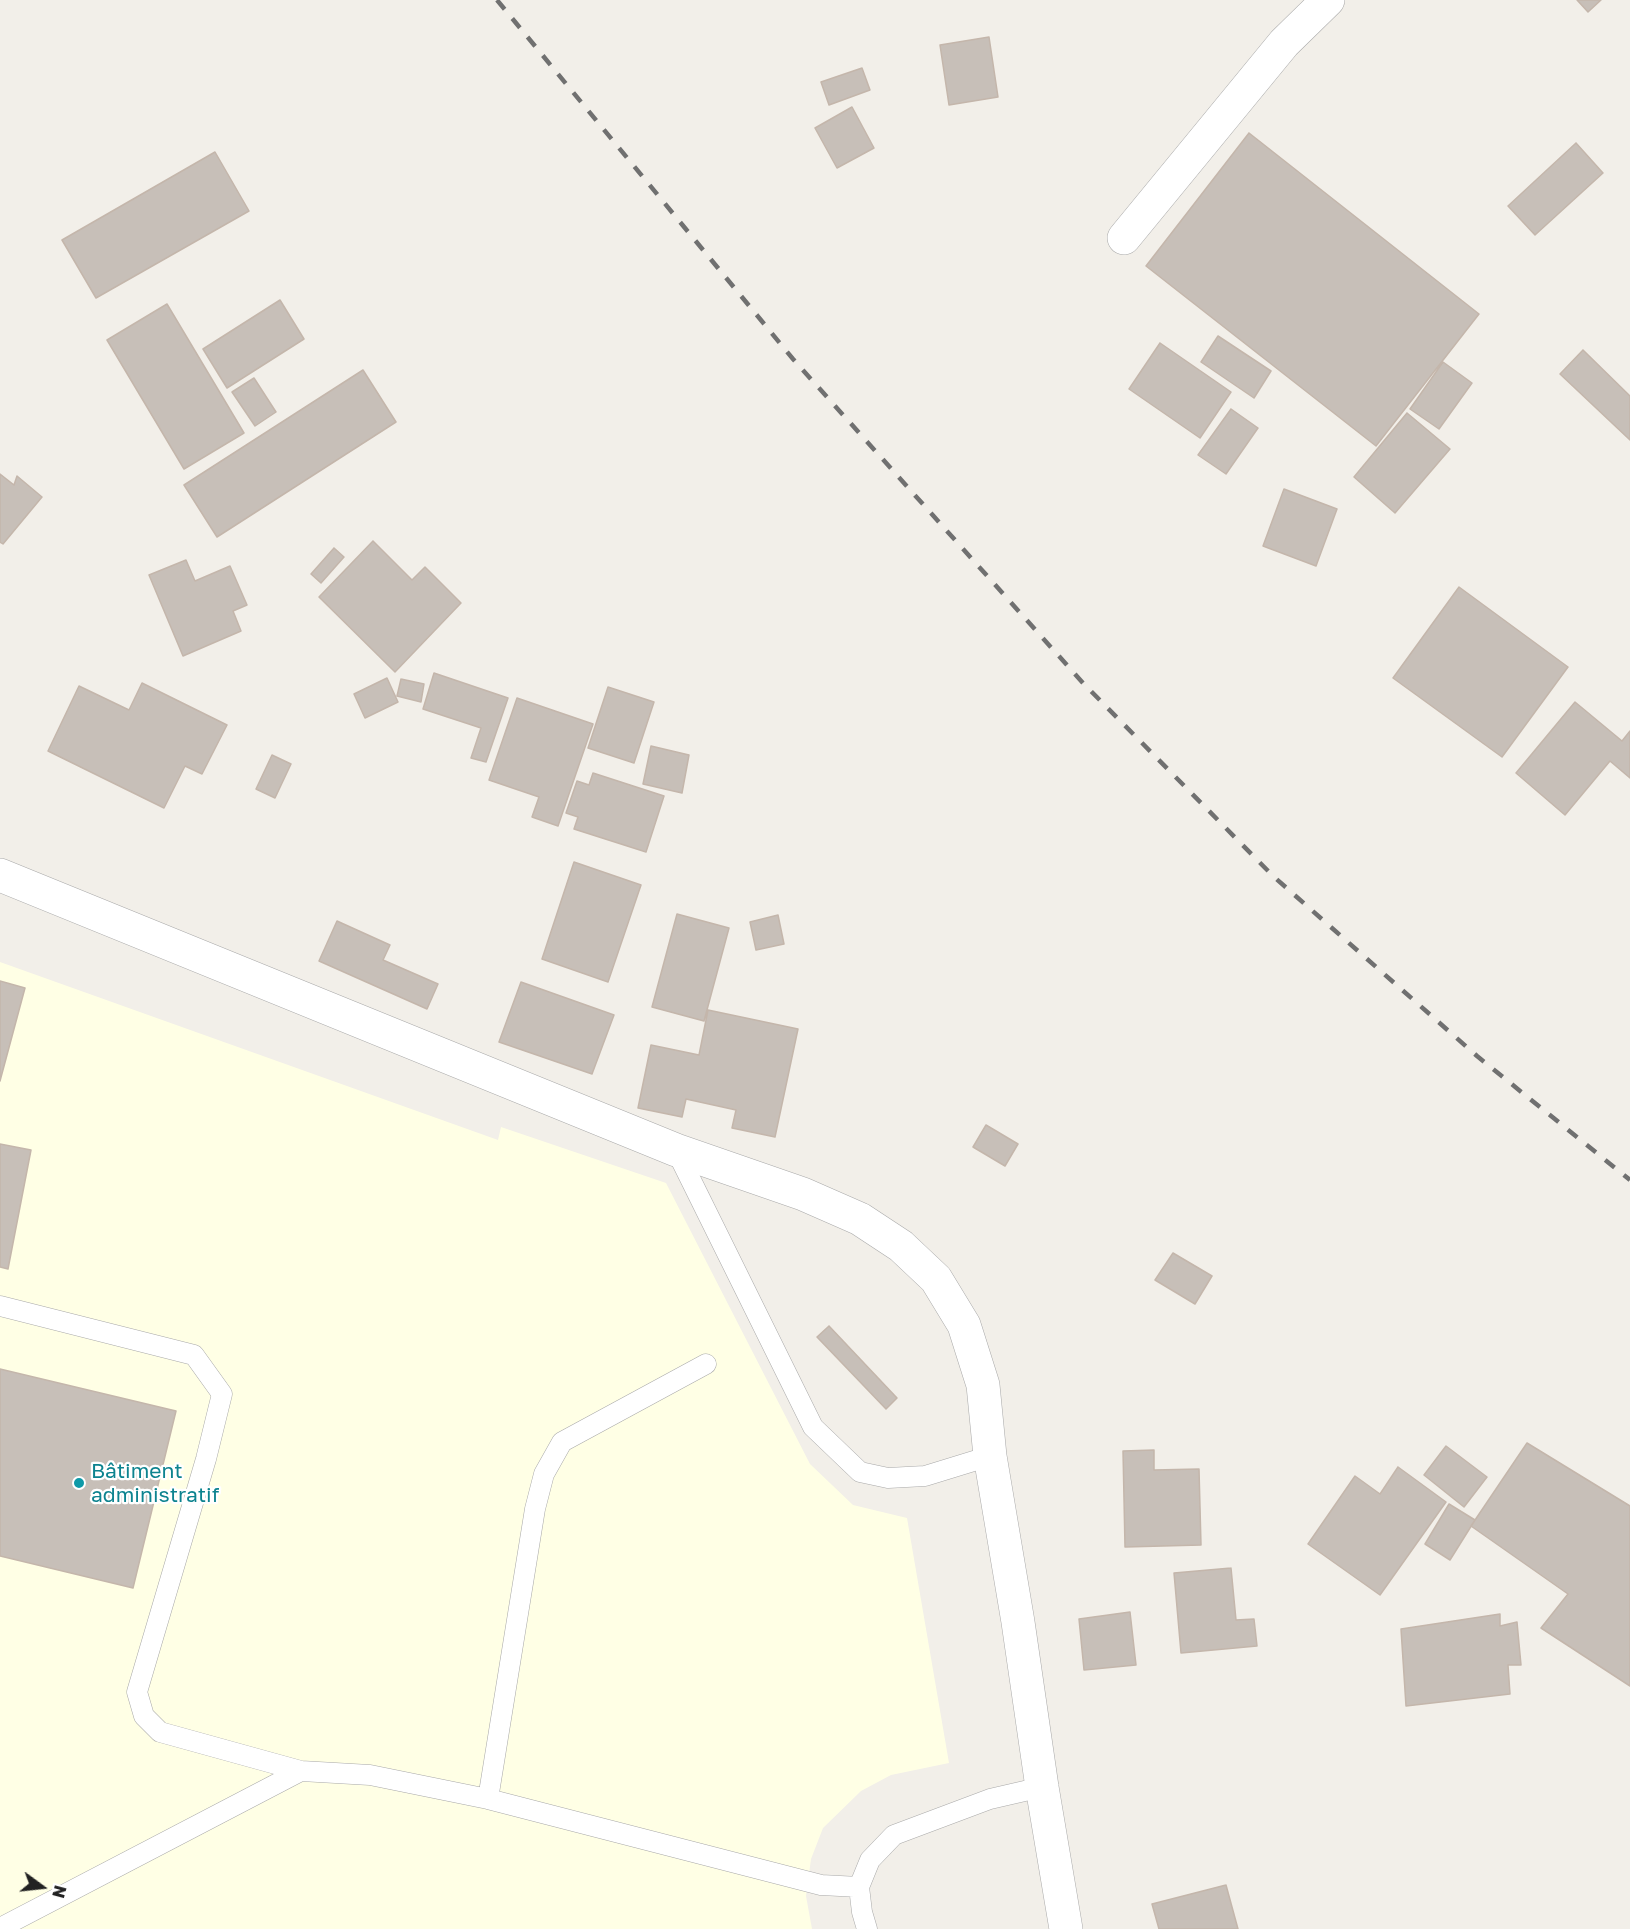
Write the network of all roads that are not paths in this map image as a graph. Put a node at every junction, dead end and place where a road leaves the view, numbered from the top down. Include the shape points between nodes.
1 (1328, 0) edge
2 (1124, 238) dead end
3 (0, 875) edge
4 (676, 1150) junction
5 (0, 1306) edge
6 (706, 1364) dead end
7 (990, 1456) junction
8 (301, 1771) junction
9 (1042, 1787) junction
10 (488, 1799) junction
11 (859, 1887) junction
12 (0, 1928) edge
13 (867, 1929) edge
14 (1066, 1929) edge

1 - 2 street via 1284,43
3 - 4 street
4 - 7 street via 803,1194 860,1219 901,1246 936,1279 964,1325 983,1385
4 - 7 lane via 813,1427 860,1472 888,1478 925,1476
5 - 8 lane via 195,1355 222,1394 137,1692 144,1716 160,1732
6 - 10 lane via 562,1442 544,1474
7 - 9 street
8 - 10 lane via 370,1775
8 - 12 lane
9 - 11 lane via 990,1799 894,1835 870,1860
9 - 14 street
10 - 11 lane via 821,1885
11 - 13 lane

